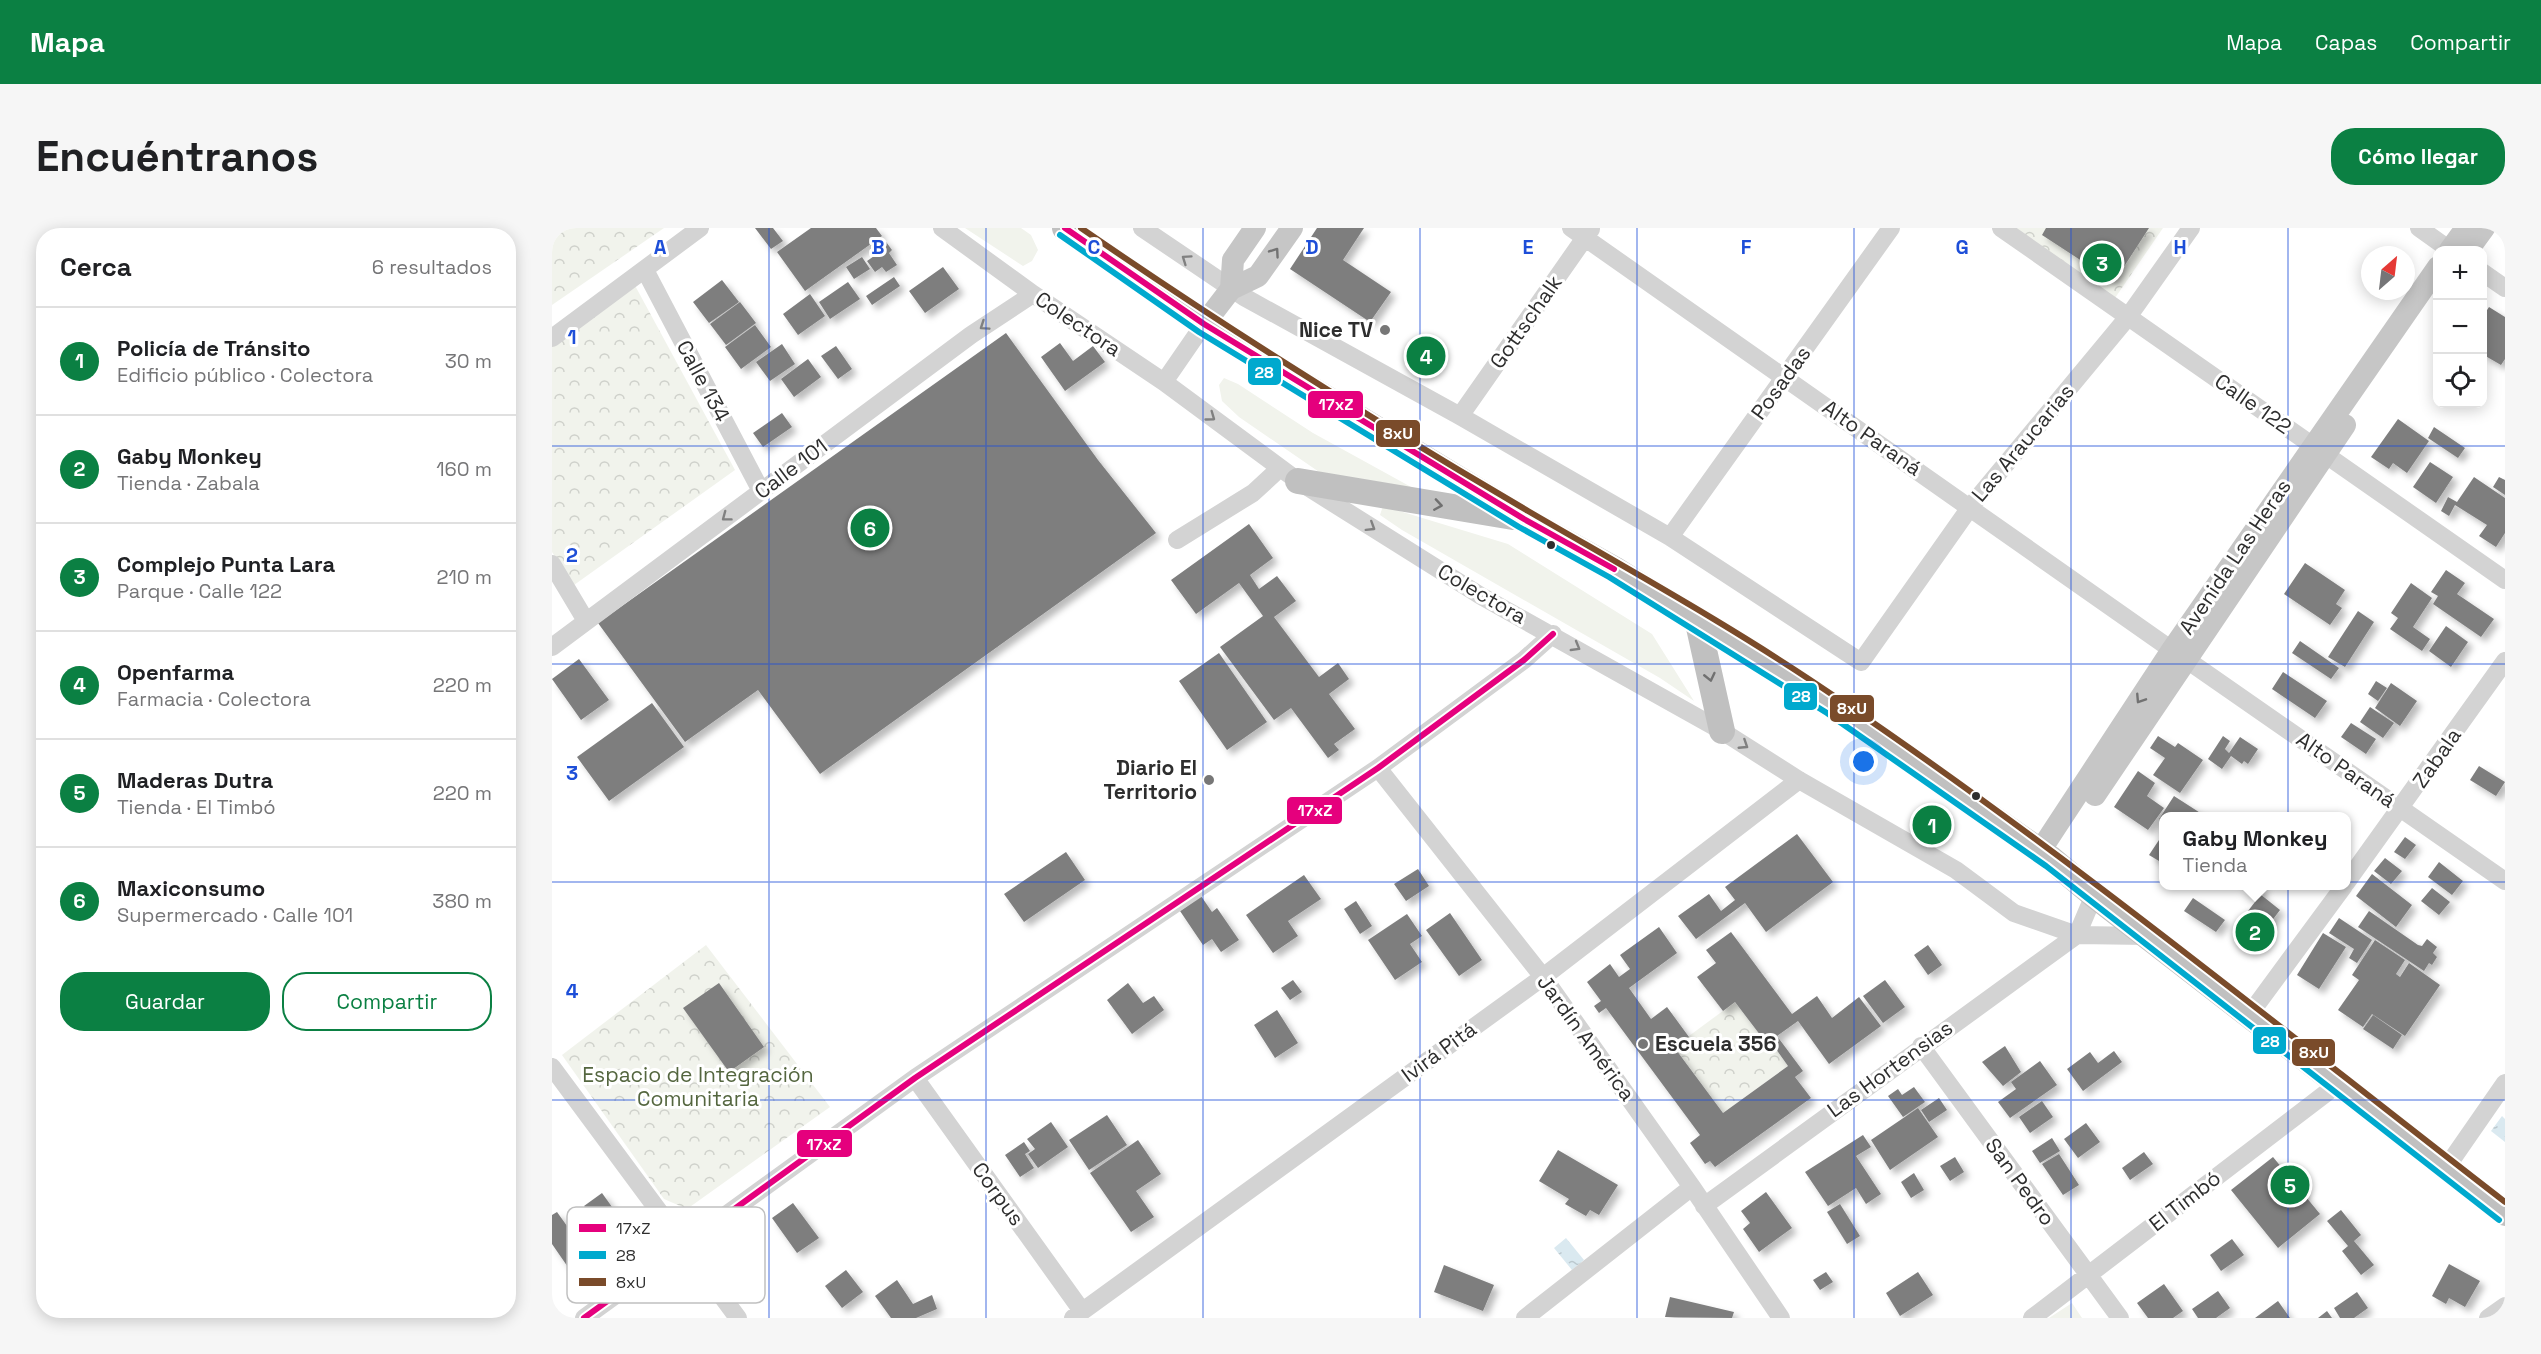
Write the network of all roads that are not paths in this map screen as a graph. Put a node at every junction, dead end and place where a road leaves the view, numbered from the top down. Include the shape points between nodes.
1 (700, 228) edge
2 (942, 228) edge
3 (1065, 228) edge
4 (1142, 228) edge
5 (1255, 228) edge
6 (1292, 228) edge
7 (1891, 228) edge
8 (2001, 228) edge
9 (2191, 228) edge
10 (2419, 228) edge
11 (2466, 228) edge
12 (2484, 228) edge
13 (1583, 231) edge
14 (2444, 246) edge
15 (2453, 246) edge
16 (2471, 246) edge
17 (645, 270) junction
18 (2433, 275) edge
19 (2487, 275) edge
20 (2505, 288) edge
21 (1231, 289) junction
22 (1033, 294) junction
23 (2433, 300) edge
24 (2128, 317) junction
25 (1204, 324) junction
26 (552, 338) edge
27 (1786, 378) junction
28 (1164, 382) junction
29 (1460, 416) junction
30 (2318, 449) junction
31 (1288, 475) junction
32 (761, 491) junction
33 (1971, 506) junction
34 (1524, 519) junction
35 (1670, 537) junction
36 (1177, 540) dead end
37 (552, 564) edge
38 (2505, 580) edge
39 (586, 621) junction
40 (1698, 622) junction
41 (1554, 634) junction
42 (552, 647) edge
43 (2180, 655) junction
44 (2505, 661) edge
45 (1722, 730) junction
46 (1378, 768) junction
47 (1799, 780) junction
48 (2401, 808) junction
49 (2046, 855) junction
50 (2351, 876) edge
51 (2505, 881) edge
52 (2341, 890) edge
53 (2094, 895) junction
54 (2077, 935) junction
55 (2147, 936) junction
56 (1543, 977) junction
57 (2249, 1015) junction
58 (1921, 1046) junction
59 (552, 1067) edge
60 (915, 1078) junction
61 (2505, 1083) edge
62 (2338, 1084) junction
63 (2446, 1168) junction
64 (1692, 1187) junction
65 (1704, 1206) junction
66 (656, 1207) edge
67 (737, 1207) edge
68 (2505, 1213) edge
69 (2089, 1275) junction
70 (605, 1303) edge
71 (727, 1303) edge
72 (2505, 1305) edge
73 (1078, 1315) edge
74 (584, 1318) edge
75 (738, 1318) edge
76 (1525, 1318) edge
77 (1781, 1318) edge
78 (2032, 1318) edge
79 (2120, 1318) edge
80 (2488, 1318) edge

1 - 17 street
2 - 22 street, Colectora
3 - 25 highway
21 -> 4 street
5 - 21 main road via 1233,260
21 -> 6 main road via 1258,276
7 - 27 street, Posadas
8 - 24 street, Calle 122
9 - 24 street, Las Araucarias
10 - 14 street
11 - 15 main road
12 - 16 main road
13 - 27 street, Alto Paraná
13 - 29 street, Gottschalk
17 - 26 street
17 - 32 street, Calle 134
18 - 30 main road, Avenida Las Heras
19 - 20 street
21 - 25 main road
21 - 29 street
22 - 28 street, Colectora
22 -> 32 street, Calle 101 via 971,335
23 - 30 main road, Avenida Las Heras
24 - 30 street, Calle 122
24 - 33 street, Las Araucarias
25 - 28 street
25 - 34 highway
27 - 33 street, Alto Paraná
27 - 35 street, Posadas
28 -> 31 street, Colectora
29 - 35 street
30 - 38 street, Calle 122
30 - 43 main road, Avenida Las Heras
31 -> 34 highway
31 - 36 street
31 -> 41 street, Colectora via 1481,596
32 -> 39 street, Calle 101
33 - 35 street, Las Araucarias via 1860,662
33 - 43 street, Alto Paraná
34 - 40 highway
37 - 39 street
39 - 42 street, Calle 101
40 -> 45 highway
40 - 49 highway via 1832,705
41 -> 45 street, Colectora
41 - 46 street
43 - 48 street, Alto Paraná
43 - 49 main road, Avenida Las Heras
44 - 48 street, Zabala
45 -> 47 street, Colectora
46 - 56 street, Jardín América
46 - 60 street
47 - 54 street, Colectora via 1956,870 2014,913
47 - 56 street, Ivirá Pitá
48 - 50 street, Zabala
48 - 51 street, Alto Paraná
49 - 53 highway
52 - 57 street, Zabala
53 - 54 street
53 - 55 highway
54 - 55 street
54 - 58 street, Las Hortensias
55 - 57 highway
56 - 64 street, Jardín América
56 - 73 street, Ivirá Pitá
57 - 62 highway
58 - 65 street, Las Hortensias
58 - 69 street, San Pedro
59 - 66 street
60 - 67 street
60 - 73 street, Corpus
61 - 63 street
62 - 63 highway
62 - 69 street, El Timbó
63 - 68 highway
64 - 65 street, Jardín América
64 - 76 street
65 - 77 street, Jardín América
69 - 78 street, El Timbó
69 - 79 street, San Pedro
70 - 74 street
71 - 75 street
72 - 80 street

